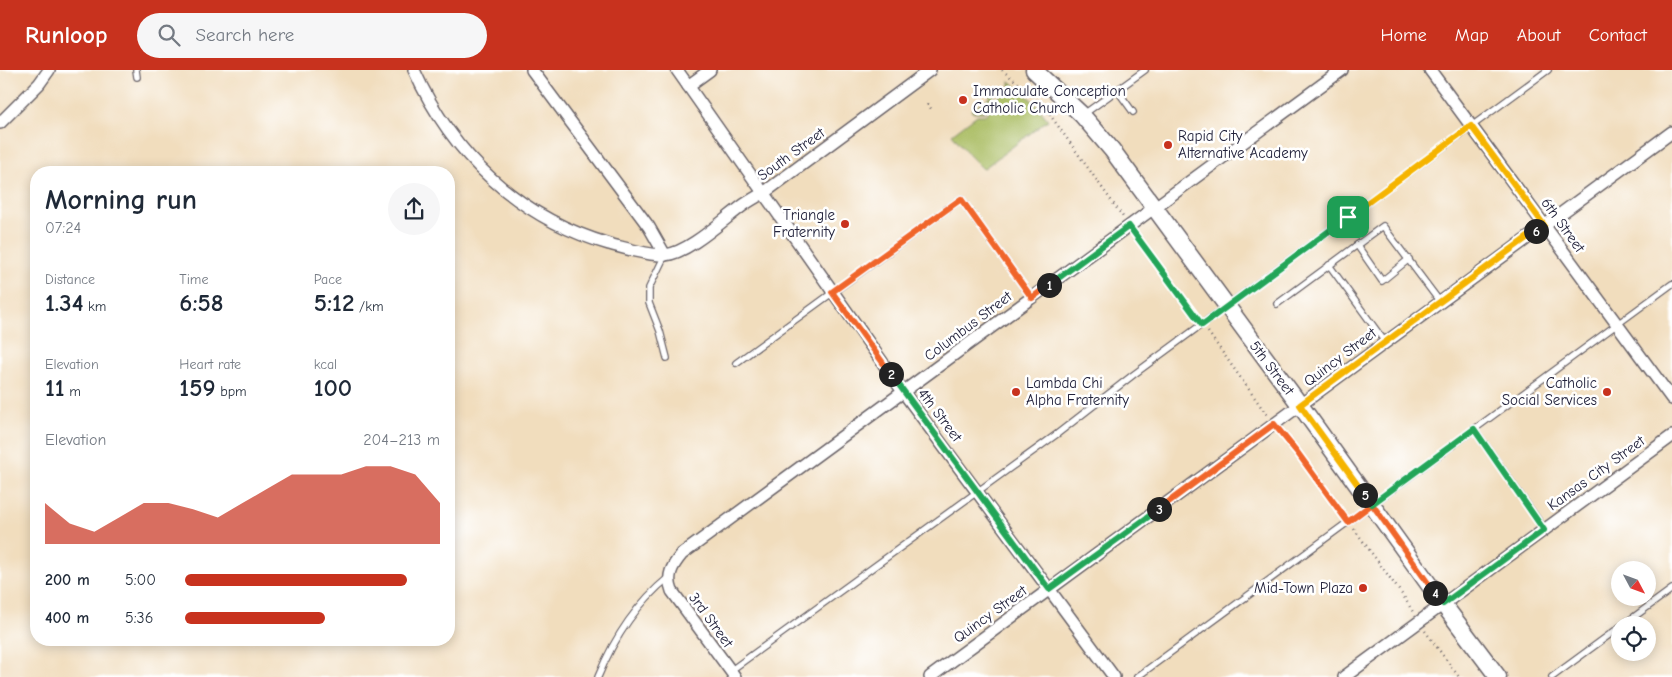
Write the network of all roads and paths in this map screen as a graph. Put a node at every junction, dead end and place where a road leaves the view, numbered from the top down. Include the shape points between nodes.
1 (49, 70) edge
2 (136, 70) edge
3 (414, 70) edge
4 (532, 70) edge
5 (677, 70) edge
6 (710, 70) edge
7 (930, 70) edge
8 (1002, 70) edge
9 (1034, 70) edge
10 (1145, 70) edge
11 (1342, 70) edge
12 (1430, 70) edge
13 (1548, 70) edge
14 (138, 77) dead end
15 (688, 86) junction
16 (1117, 90) junction
17 (927, 104) dead end
18 (933, 111) dead end
19 (1133, 112) dead end
20 (1082, 115) junction
21 (0, 123) edge
22 (1471, 126) junction
23 (1672, 132) edge
24 (764, 192) junction
25 (1155, 208) junction
26 (1544, 225) junction
27 (1129, 226) junction
28 (1358, 245) junction
29 (665, 255) junction
30 (1409, 259) junction
31 (1329, 265) junction
32 (1672, 284) edge
33 (832, 292) junction
34 (1032, 298) junction
35 (1440, 302) junction
36 (1277, 304) dead end
37 (1227, 307) junction
38 (1617, 324) junction
39 (1202, 325) junction
40 (1385, 342) junction
41 (667, 358) dead end
42 (736, 363) dead end
43 (904, 392) junction
44 (1672, 399) edge
45 (1300, 405) junction
46 (1274, 424) junction
47 (1474, 429) junction
48 (1672, 436) edge
49 (977, 490) junction
50 (1372, 504) junction
51 (1348, 522) junction
52 (1544, 530) junction
53 (669, 578) junction
54 (1049, 589) junction
55 (1672, 589) edge
56 (1443, 604) junction
57 (1635, 616) edge
58 (1419, 622) junction
59 (1611, 634) edge
60 (729, 675) edge
61 (598, 677) edge
62 (930, 677) edge
63 (1114, 677) edge
64 (1137, 677) edge
65 (1344, 677) edge
66 (1459, 677) edge
67 (1498, 677) edge
68 (1552, 677) edge

1 - 21 street via 34,90
2 - 14 lane
3 - 29 street via 444,124 467,155 516,199 562,226 596,240 634,251
4 - 29 street via 649,227
5 - 15 street, 4th Street
6 - 15 street
7 - 24 street, South Street
8 - 27 path via 1044,107
9 - 20 main road, 5th Street
10 - 16 lane
11 - 25 street, Columbus Street
12 - 22 street, 6th Street
13 - 22 lane
15 - 24 street, 4th Street
16 - 19 lane
16 - 20 lane
17 - 18 path
20 - 25 main road, 5th Street
22 - 26 street, 6th Street
22 - 37 lane
23 - 26 street, Quincy Street
24 - 29 street, South Street via 692,244
24 - 33 street, 4th Street
25 - 27 street, Columbus Street
25 - 37 main road, 5th Street
26 - 35 street, Quincy Street
26 - 38 street, 6th Street
27 - 34 street, Columbus Street
27 - 39 path
28 - 30 lane via 1384,226
28 - 30 lane via 1382,281
28 - 31 lane
29 - 41 lane via 649,288 649,303
30 - 35 lane
31 - 36 lane
31 - 40 lane
32 - 38 lane
33 - 34 lane via 961,199
33 - 42 lane
33 - 43 street, 4th Street
34 - 43 street, Columbus Street
35 - 40 street, Quincy Street
37 - 39 lane
37 - 45 main road, 5th Street
38 - 44 street, 6th Street
38 - 47 lane
39 - 46 path
39 - 49 lane
40 - 45 street, Quincy Street
43 - 49 street, 4th Street
43 - 53 street, Columbus Street via 687,550 674,565
45 - 46 street, Quincy Street
45 - 50 main road, 5th Street
46 - 51 path
46 - 54 street, Quincy Street
47 - 50 lane
47 - 52 lane
48 - 52 street, Kansas City Street
49 - 54 street, 4th Street
49 - 60 lane
50 - 51 lane
50 - 56 main road, 5th Street
51 - 58 path
51 - 64 lane
52 - 56 street, Kansas City Street
53 - 60 street, 3rd Street via 677,599
53 - 61 lane via 643,601 624,626
54 - 62 street, Quincy Street
54 - 63 street, 4th Street
55 - 57 lane
56 - 58 street, Kansas City Street
56 - 67 main road, 5th Street
58 - 65 street, Kansas City Street
58 - 66 path
59 - 68 lane

